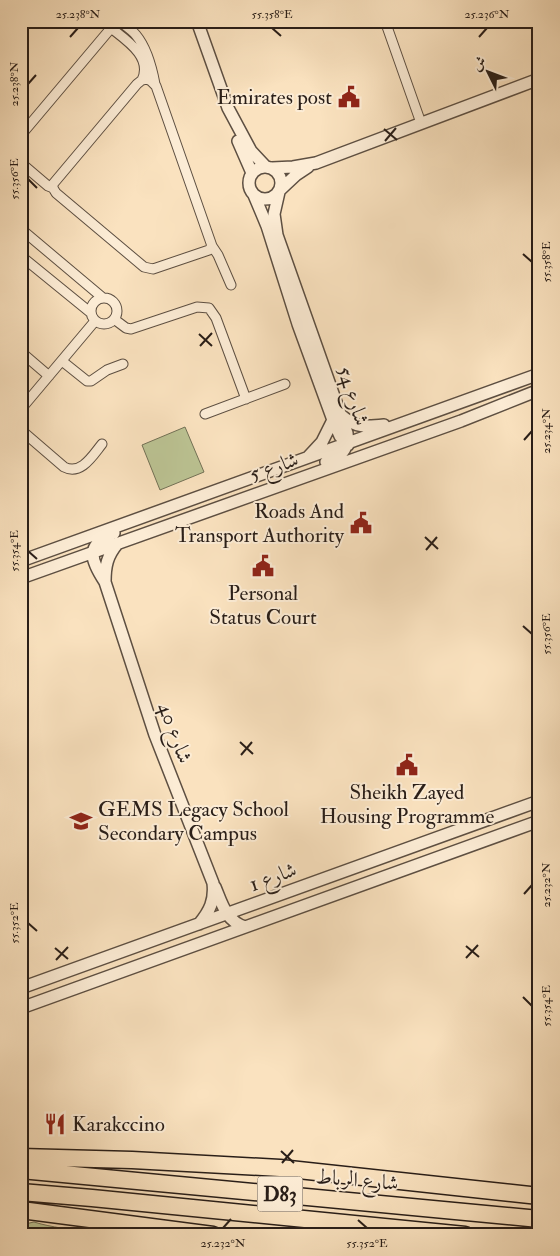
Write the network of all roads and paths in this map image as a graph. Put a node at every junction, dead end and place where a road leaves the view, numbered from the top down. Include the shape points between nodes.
1 (197, 21) edge
2 (385, 21) edge
3 (116, 23) edge
4 (539, 79) edge
5 (142, 80) junction
6 (155, 84) junction
7 (228, 108) junction
8 (422, 123) junction
9 (21, 135) edge
10 (21, 163) edge
11 (316, 163) junction
12 (269, 167) junction
13 (252, 173) junction
14 (53, 188) junction
15 (279, 191) junction
16 (254, 195) junction
17 (21, 229) edge
18 (212, 246) junction
19 (21, 256) edge
20 (230, 285) dead end
21 (104, 298) junction
22 (93, 317) junction
23 (114, 318) junction
24 (21, 352) edge
25 (62, 361) junction
26 (123, 364) dead end
27 (539, 374) edge
28 (49, 376) junction
29 (285, 384) dead end
30 (539, 390) edge
31 (246, 399) junction
32 (21, 409) edge
33 (205, 414) dead end
34 (337, 418) junction
35 (395, 426) junction
36 (21, 430) edge
37 (102, 444) dead end
38 (347, 444) junction
39 (365, 456) junction
40 (309, 457) junction
41 (200, 496) junction
42 (220, 506) junction
43 (118, 543) junction
44 (92, 553) junction
45 (21, 561) edge
46 (21, 578) edge
47 (105, 582) junction
48 (539, 801) edge
49 (539, 821) edge
50 (213, 883) junction
51 (226, 914) junction
52 (199, 924) junction
53 (245, 927) junction
54 (21, 988) edge
55 (21, 1008) edge
56 (21, 1158) edge
57 (21, 1170) edge
58 (539, 1186) edge
59 (21, 1192) edge
60 (498, 1192) junction
61 (539, 1196) edge
62 (21, 1210) edge
63 (539, 1219) edge
64 (213, 1235) edge
65 (465, 1235) edge

1 - 7 street
2 - 8 street
3 - 5 street via 144,61 146,68
3 - 6 street via 133,32 141,43
3 - 9 street
4 - 8 street
5 - 6 street
5 - 14 street via 53,184
6 - 18 street
7 - 12 street via 251,151
7 - 13 street
8 - 11 street
10 - 14 street
11 - 12 street via 293,168
11 - 15 street
12 - 13 street via 258,168
12 - 15 street via 281,179
13 - 16 street via 249,182
14 - 18 street via 147,268 156,269
15 - 16 street via 265,199
15 - 34 street, شارع 54 via 274,214 278,236
16 - 34 street, شارع 54 via 298,324
17 - 21 street
18 - 20 street
19 - 22 street
21 - 22 street via 95,301
21 - 23 street via 114,303
22 - 23 street via 99,323 107,323
22 - 25 street
23 - 31 street via 131,329 197,307 209,308 216,318
24 - 28 street
25 - 26 street via 87,381
25 - 28 street
27 - 35 street, شارع 5
28 - 32 street
29 - 31 street
30 - 39 street, شارع 5
31 - 33 street
34 - 35 street via 364,427
34 - 38 street, شارع 54 via 340,436
34 - 40 street
35 - 38 street, شارع 5
36 - 37 street via 64,467 72,470 83,465
38 - 39 street
38 - 40 street, شارع 5
38 - 42 street via 337,457
39 - 42 street, شارع 5
40 - 41 street, شارع 5
41 - 44 street via 186,507 111,534 102,539
41 - 45 street, شارع 5
42 - 43 street, شارع 5
43 - 44 street, شارع 5
43 - 47 street via 106,563
44 - 46 street, شارع 5
44 - 47 street, شارع 40
47 - 50 street, شارع 40 via 155,735
48 - 51 street, شارع 1
49 - 53 street, شارع 1
50 - 51 street
50 - 52 street, شارع 40 via 212,905
51 - 52 street, شارع 1
51 - 53 street
52 - 54 street, شارع 1
53 - 55 street, شارع 1
56 - 60 highway via 270,1167
57 - 63 highway, شارع الرباط / D83
58 - 60 highway
59 - 65 highway, شارع الرباط / D83
60 - 61 highway
62 - 64 highway

